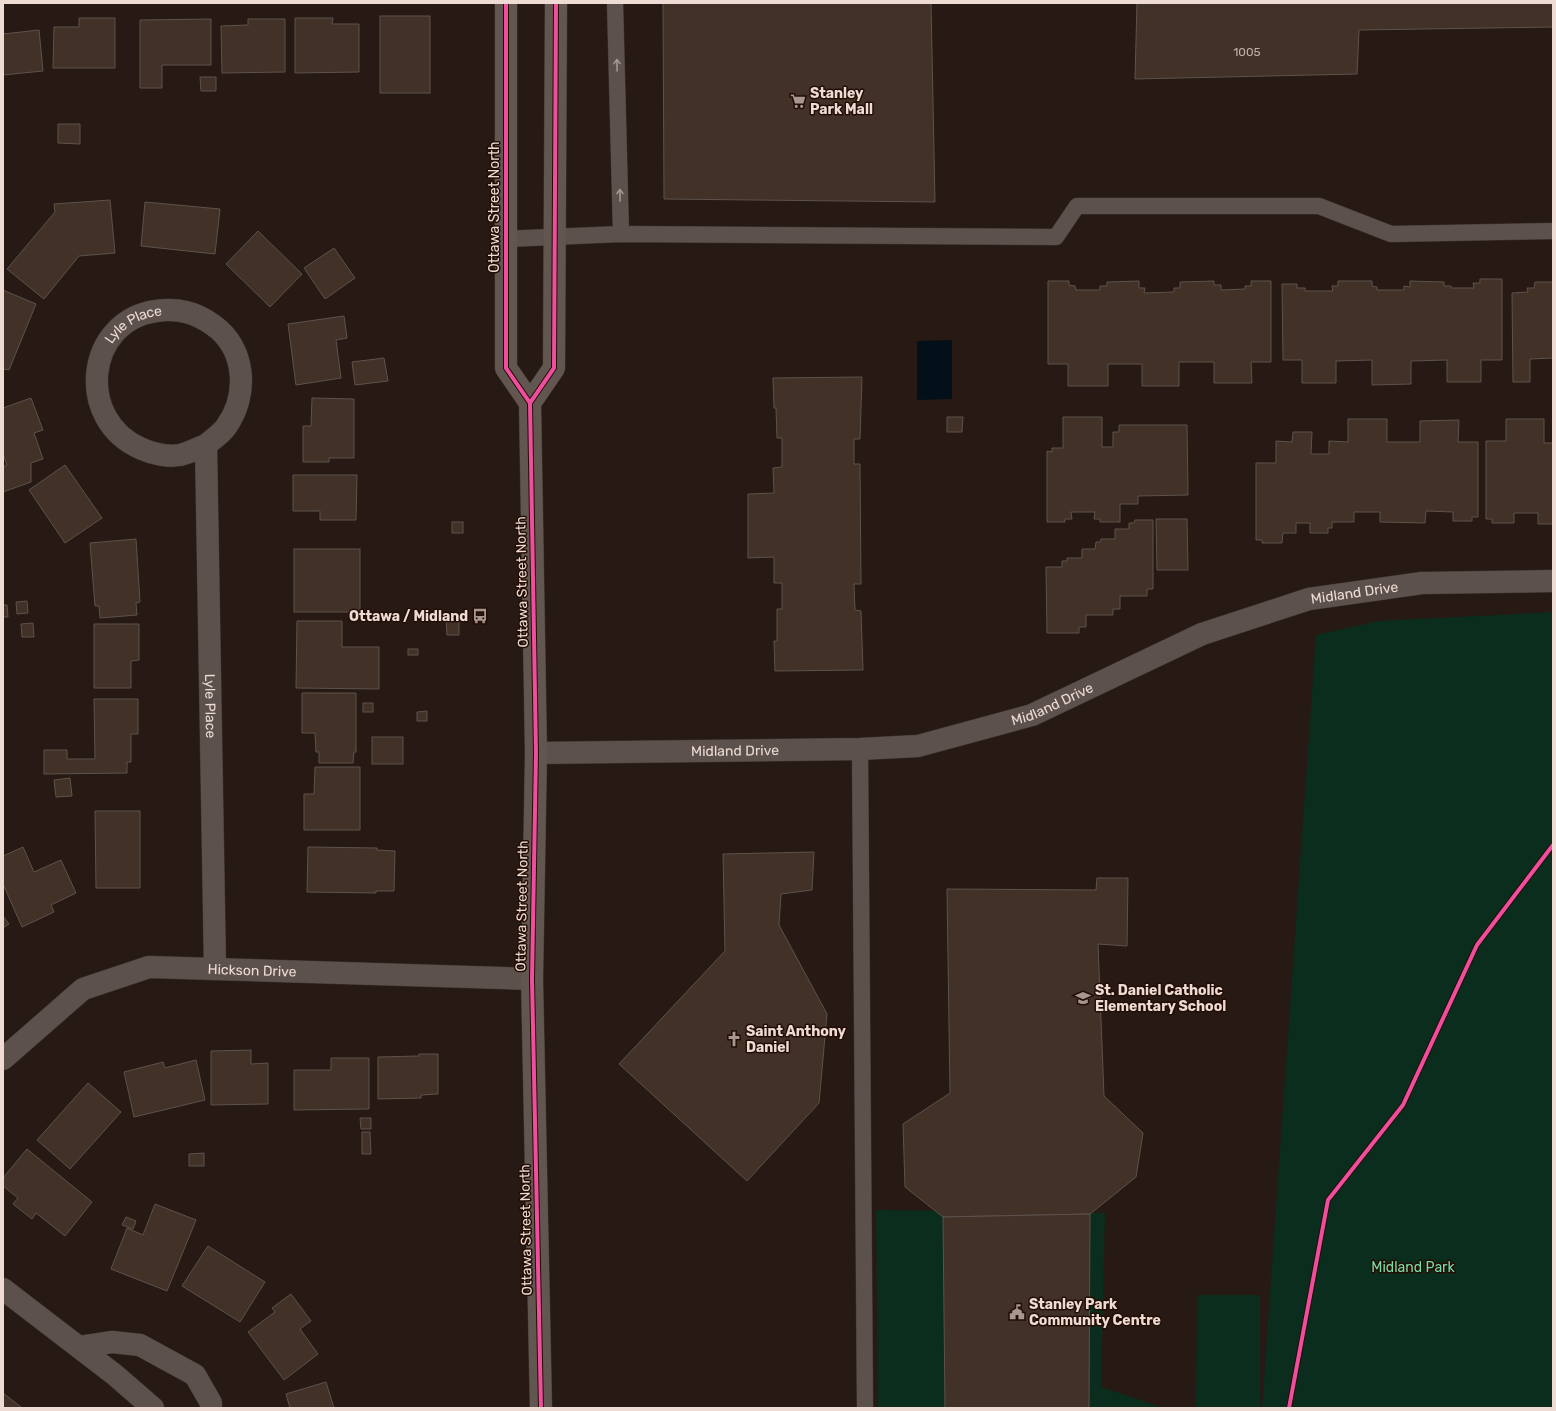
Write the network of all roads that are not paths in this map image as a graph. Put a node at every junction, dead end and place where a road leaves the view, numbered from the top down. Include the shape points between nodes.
1 (506, 3) edge
2 (556, 3) edge
3 (615, 3) edge
4 (1553, 231) edge
5 (621, 234) junction
6 (554, 237) junction
7 (505, 239) junction
8 (530, 403) junction
9 (206, 445) junction
10 (1553, 581) edge
11 (860, 750) junction
12 (536, 753) junction
13 (215, 969) junction
14 (532, 979) junction
15 (3, 1059) edge
16 (3, 1289) edge
17 (79, 1347) junction
18 (153, 1408) edge
19 (211, 1408) edge
20 (541, 1408) edge
21 (865, 1408) edge

1 - 7 main road, Ottawa Street North
2 - 6 main road
5 -> 3 lane
4 - 5 lane via 1391,234 1319,206 1077,206 1056,237
5 - 6 lane
6 - 7 lane
6 - 8 main road via 554,368
7 - 8 main road, Ottawa Street North via 506,368
8 - 12 main road, Ottawa Street North
9 - 9 street, Lyle Place via 226,428 238,404 242,378 236,352 220,330 199,315 173,309 146,312 122,325 105,346 96,372 98,400 109,424 128,443 153,454 180,455
9 - 13 street, Lyle Place
10 - 11 street, Midland Drive via 1422,583 1309,599 1202,634 1032,715 918,746
11 - 12 street, Midland Drive
11 - 21 lane
12 - 14 main road, Ottawa Street North
13 - 14 street, Hickson Drive
13 - 15 street, Hickson Drive via 149,967 83,989
14 - 20 main road, Ottawa Street North
16 - 17 street
17 - 18 street
17 - 19 street via 112,1342 140,1345 195,1375 211,1403

